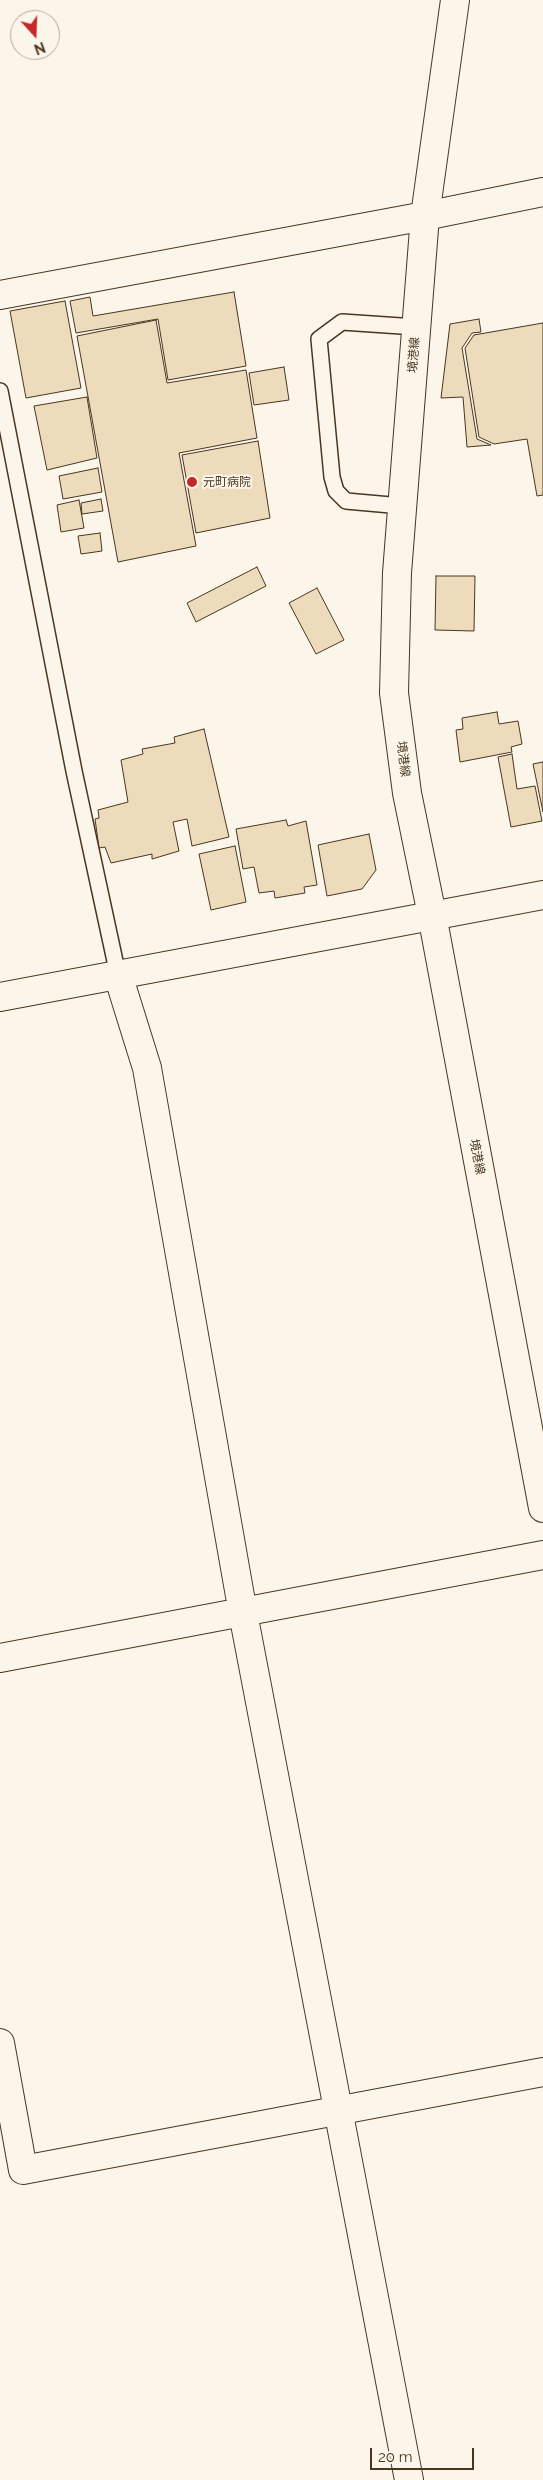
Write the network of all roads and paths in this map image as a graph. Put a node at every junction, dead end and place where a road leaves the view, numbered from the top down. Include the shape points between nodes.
1 (455, 0) edge
2 (543, 192) edge
3 (424, 216) junction
4 (0, 295) edge
5 (416, 328) junction
6 (0, 391) edge
7 (402, 506) junction
8 (543, 895) edge
9 (432, 915) junction
10 (118, 975) junction
11 (0, 997) edge
12 (543, 1508) edge
13 (543, 1555) edge
14 (243, 1613) junction
15 (0, 1658) edge
16 (0, 2043) edge
17 (543, 2072) edge
18 (337, 2111) junction
19 (409, 2480) edge

1 - 3 street, 境港線
2 - 3 street
3 - 4 street
3 - 5 street, 境港線
5 - 7 street, 境港線
5 - 7 lane via 342,322 319,339 336,491 346,501
6 - 10 lane via 74,771
7 - 9 street, 境港線 via 394,693 407,793
8 - 9 street
9 - 10 street
9 - 12 street, 境港線
10 - 11 street
10 - 14 street via 147,1068
13 - 14 street
14 - 15 street
14 - 18 street
16 - 18 street via 23,2170
17 - 18 street
18 - 19 street

